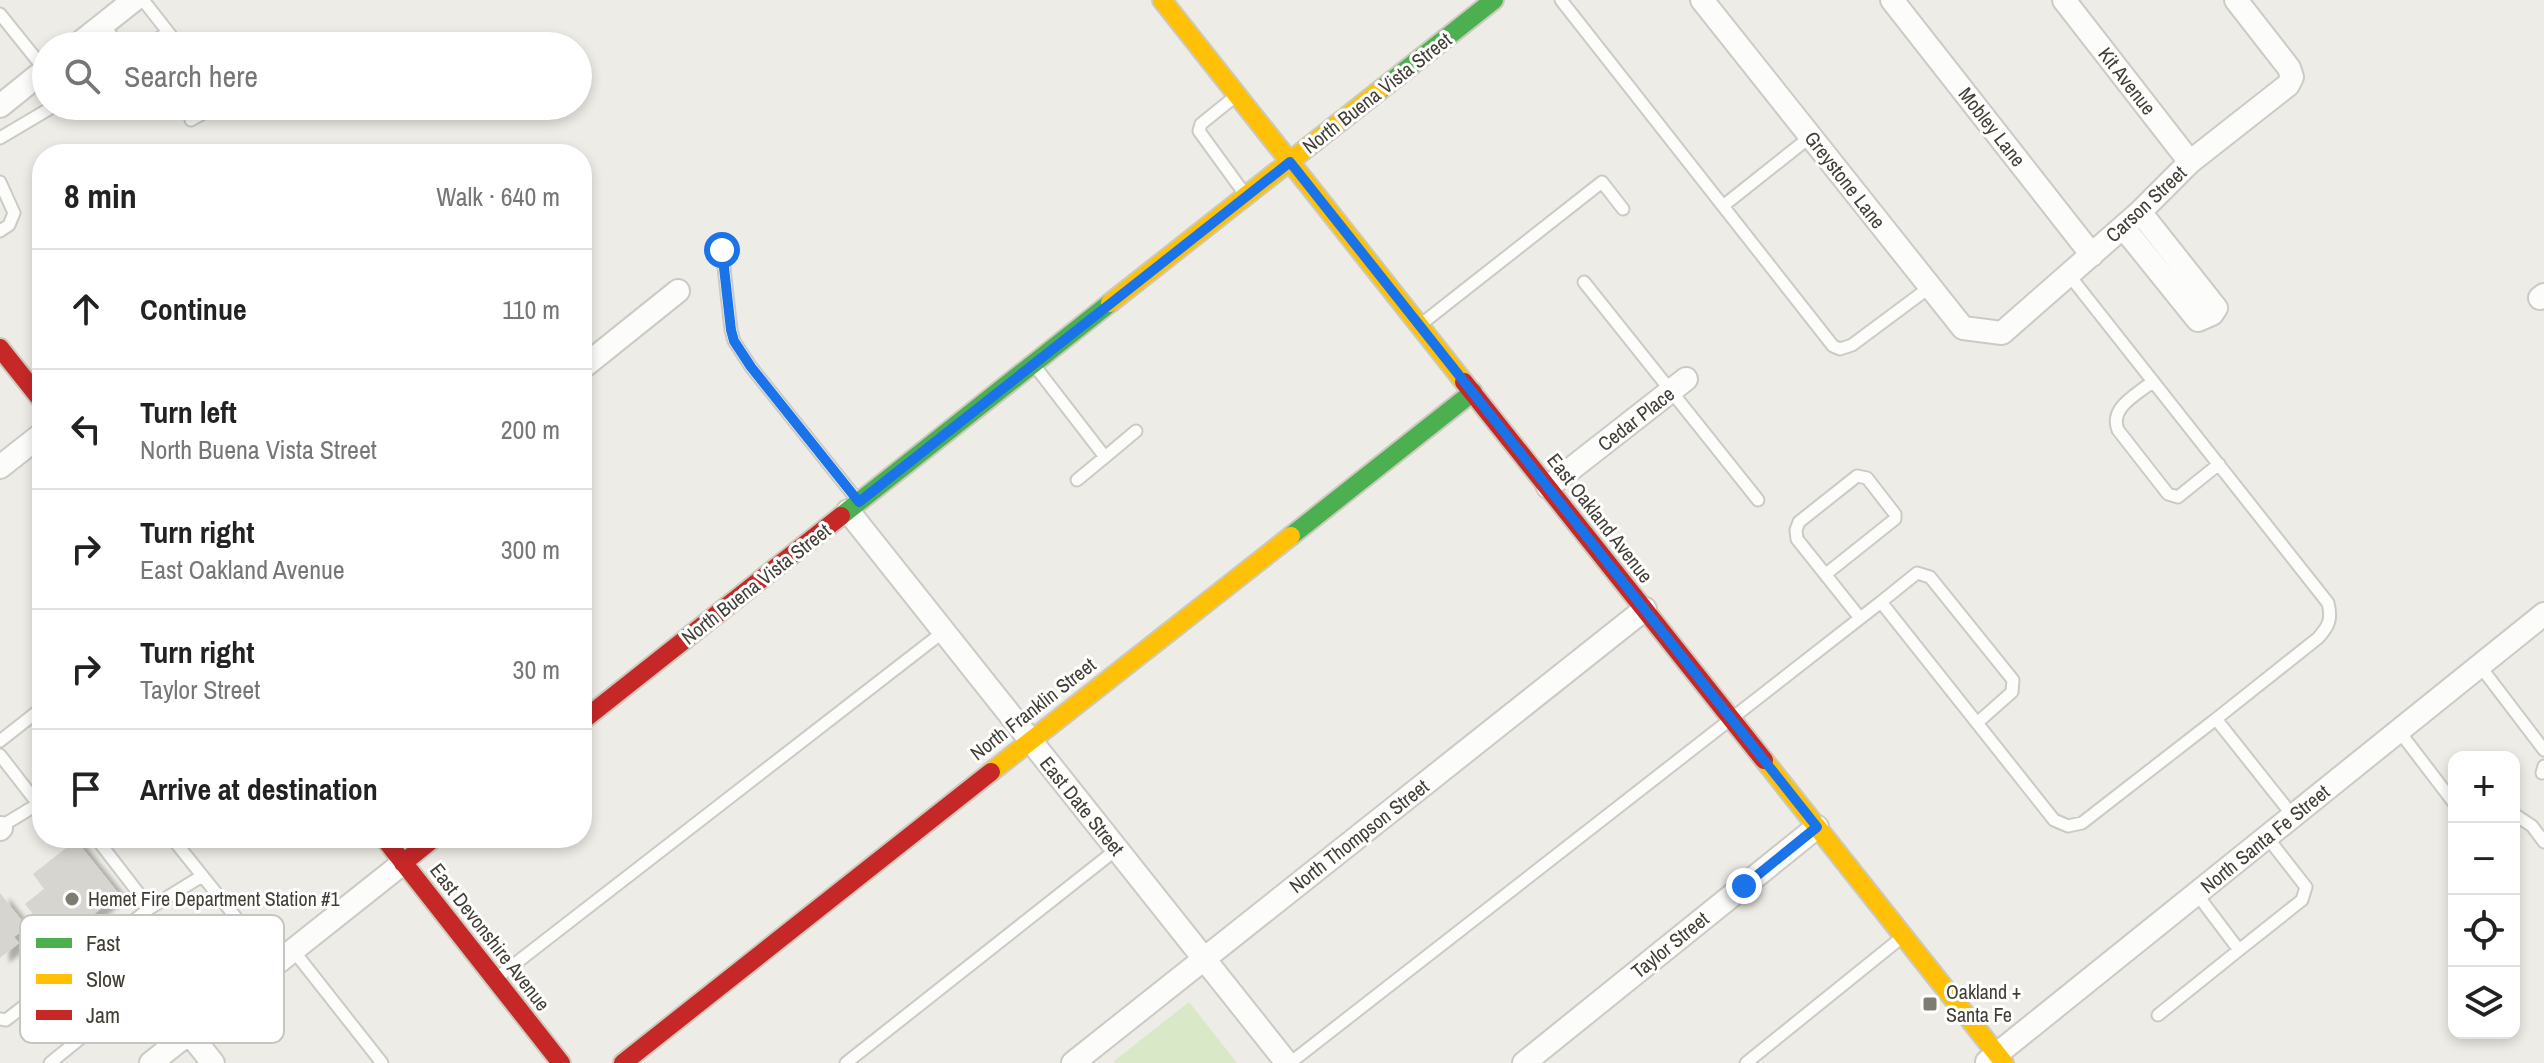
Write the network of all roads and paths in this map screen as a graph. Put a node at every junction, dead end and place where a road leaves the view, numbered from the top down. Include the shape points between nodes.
1 (134, 0) edge
2 (143, 0) edge
3 (1162, 0) edge
4 (1494, 0) edge
5 (1561, 0) edge
6 (1702, 0) edge
7 (1892, 0) edge
8 (2064, 0) edge
9 (2236, 0) edge
10 (0, 14) edge
11 (104, 24) junction
12 (94, 32) edge
13 (109, 32) edge
14 (168, 32) edge
15 (32, 54) edge
16 (32, 80) edge
17 (1237, 95) junction
18 (0, 106) edge
19 (32, 119) edge
20 (1810, 137) junction
21 (0, 138) edge
22 (1290, 162) junction
23 (2190, 162) junction
24 (0, 182) edge
25 (1246, 196) junction
26 (1723, 206) junction
27 (1623, 209) dead end
28 (0, 231) edge
29 (722, 250) dead end
30 (2092, 255) junction
31 (2069, 275) junction
32 (1584, 282) dead end
33 (1930, 287) junction
34 (678, 291) dead end
35 (1419, 325) junction
36 (2002, 333) joint
37 (4, 359) edge
38 (592, 360) edge
39 (1033, 365) junction
40 (2153, 381) junction
41 (1679, 385) junction
42 (32, 390) edge
43 (1473, 392) junction
44 (1136, 431) dead end
45 (32, 442) edge
46 (1105, 457) junction
47 (2219, 464) junction
48 (0, 467) edge
49 (1077, 480) dead end
50 (1548, 487) junction
51 (1758, 500) dead end
52 (853, 507) junction
53 (1826, 574) junction
54 (1881, 602) junction
55 (1645, 609) junction
56 (2544, 614) edge
57 (1860, 618) junction
58 (943, 632) junction
59 (2480, 666) junction
60 (592, 713) edge
61 (32, 716) edge
62 (1731, 718) junction
63 (2216, 719) junction
64 (1977, 723) junction
65 (2399, 731) junction
66 (0, 741) edge
67 (1029, 741) junction
68 (2544, 750) edge
69 (0, 755) edge
70 (32, 793) edge
71 (2448, 795) edge
72 (32, 807) edge
73 (2293, 816) junction
74 (2520, 818) edge
75 (1817, 827) junction
76 (0, 828) edge
77 (2267, 837) junction
78 (2544, 842) edge
79 (104, 848) edge
80 (180, 848) edge
81 (392, 848) edge
82 (422, 848) edge
83 (1117, 849) junction
84 (403, 863) junction
85 (202, 876) junction
86 (2196, 893) junction
87 (150, 908) junction
88 (141, 915) edge
89 (234, 915) edge
90 (1903, 936) junction
91 (293, 950) junction
92 (2239, 950) junction
93 (284, 957) edge
94 (1206, 958) junction
95 (495, 979) junction
96 (20, 1009) edge
97 (2158, 1015) dead end
98 (0, 1019) edge
99 (75, 1043) edge
100 (176, 1043) edge
101 (197, 1043) edge
102 (1995, 1060) edge
103 (50, 1063) edge
104 (151, 1063) edge
105 (213, 1063) edge
106 (382, 1063) edge
107 (561, 1063) edge
108 (623, 1063) edge
109 (846, 1063) edge
110 (1073, 1063) edge
111 (1288, 1063) edge
112 (1524, 1063) edge
113 (1746, 1063) edge

1 - 11 street
2 - 14 lane
3 - 17 street, East Oakland Avenue
4 - 22 street, North Buena Vista Street
5 - 26 lane
6 - 20 street, Greystone Lane
7 - 30 street, Mobley Lane
8 - 23 street, Kit Avenue
9 - 23 street, Carson Street via 2292,77
10 - 15 lane
11 - 12 street
11 - 13 lane
16 - 18 street
17 - 22 street, East Oakland Avenue
17 - 25 lane via 1199,131
19 - 21 lane
20 - 26 lane
20 - 33 street, Greystone Lane
22 - 25 street, North Buena Vista Street
22 - 35 street, East Oakland Avenue
23 - 30 street, Carson Street
24 - 28 lane via 14,213
25 - 39 street, North Buena Vista Street
26 - 33 lane via 1840,349
27 - 35 lane via 1602,182
29 - 52 lane via 734,341
30 - 31 street, Carson Street
31 - 36 street, Carson Street
31 - 40 lane
32 - 41 lane
33 - 36 street, Greystone Lane via 1963,328
34 - 38 street
35 - 43 street, East Oakland Avenue
37 - 42 street
39 - 46 lane
39 - 52 street, North Buena Vista Street
40 - 47 lane
40 - 47 lane via 2114,419 2168,494 2178,497
41 - 50 street, Cedar Place
41 - 51 lane
43 - 50 street, East Oakland Avenue
43 - 67 street, North Franklin Street
44 - 46 lane
45 - 48 street
46 - 49 lane
47 - 63 lane via 2331,613 2318,638
50 - 55 street, East Oakland Avenue
52 - 58 street, East Date Street
52 - 60 street, North Buena Vista Street
53 - 53 lane via 1797,539 1799,522 1857,476 1867,478 1895,519
53 - 57 lane
54 - 57 lane
54 - 64 lane
54 - 64 lane via 1917,573 1930,577 1994,657 2014,685 2005,701
55 - 62 street, East Oakland Avenue
55 - 94 street, North Thompson Street
56 - 59 street, North Santa Fe Street
57 - 62 lane
58 - 67 street, East Date Street
58 - 95 lane
59 - 65 street, North Santa Fe Street
59 - 68 lane
61 - 66 lane
62 - 75 street, East Oakland Avenue
62 - 111 lane
63 - 64 lane via 2082,823 2068,826 2054,820
63 - 73 lane
65 - 71 lane
65 - 73 street, North Santa Fe Street
67 - 83 street, East Date Street
67 - 108 street, North Franklin Street
69 - 70 lane
72 - 76 lane
73 - 77 street, North Santa Fe Street
74 - 78 lane
75 - 90 street, East Oakland Avenue
75 - 112 street, Taylor Street
77 - 86 street, North Santa Fe Street
77 - 92 lane via 2306,887 2302,900
79 - 87 lane
80 - 85 lane
81 - 84 street, East Devonshire Avenue
82 - 84 street
83 - 94 street, East Date Street
83 - 109 lane
84 - 91 street
84 - 95 street, East Devonshire Avenue
85 - 87 lane
85 - 89 lane
86 - 92 lane
86 - 102 street, North Santa Fe Street
87 - 88 lane
90 - 102 street, East Oakland Avenue
90 - 113 lane
91 - 93 street
91 - 106 lane
92 - 97 lane
94 - 110 street, North Thompson Street
94 - 111 street, East Date Street
95 - 107 street, East Devonshire Avenue
96 - 98 lane
99 - 103 lane
100 - 104 street
101 - 105 street

